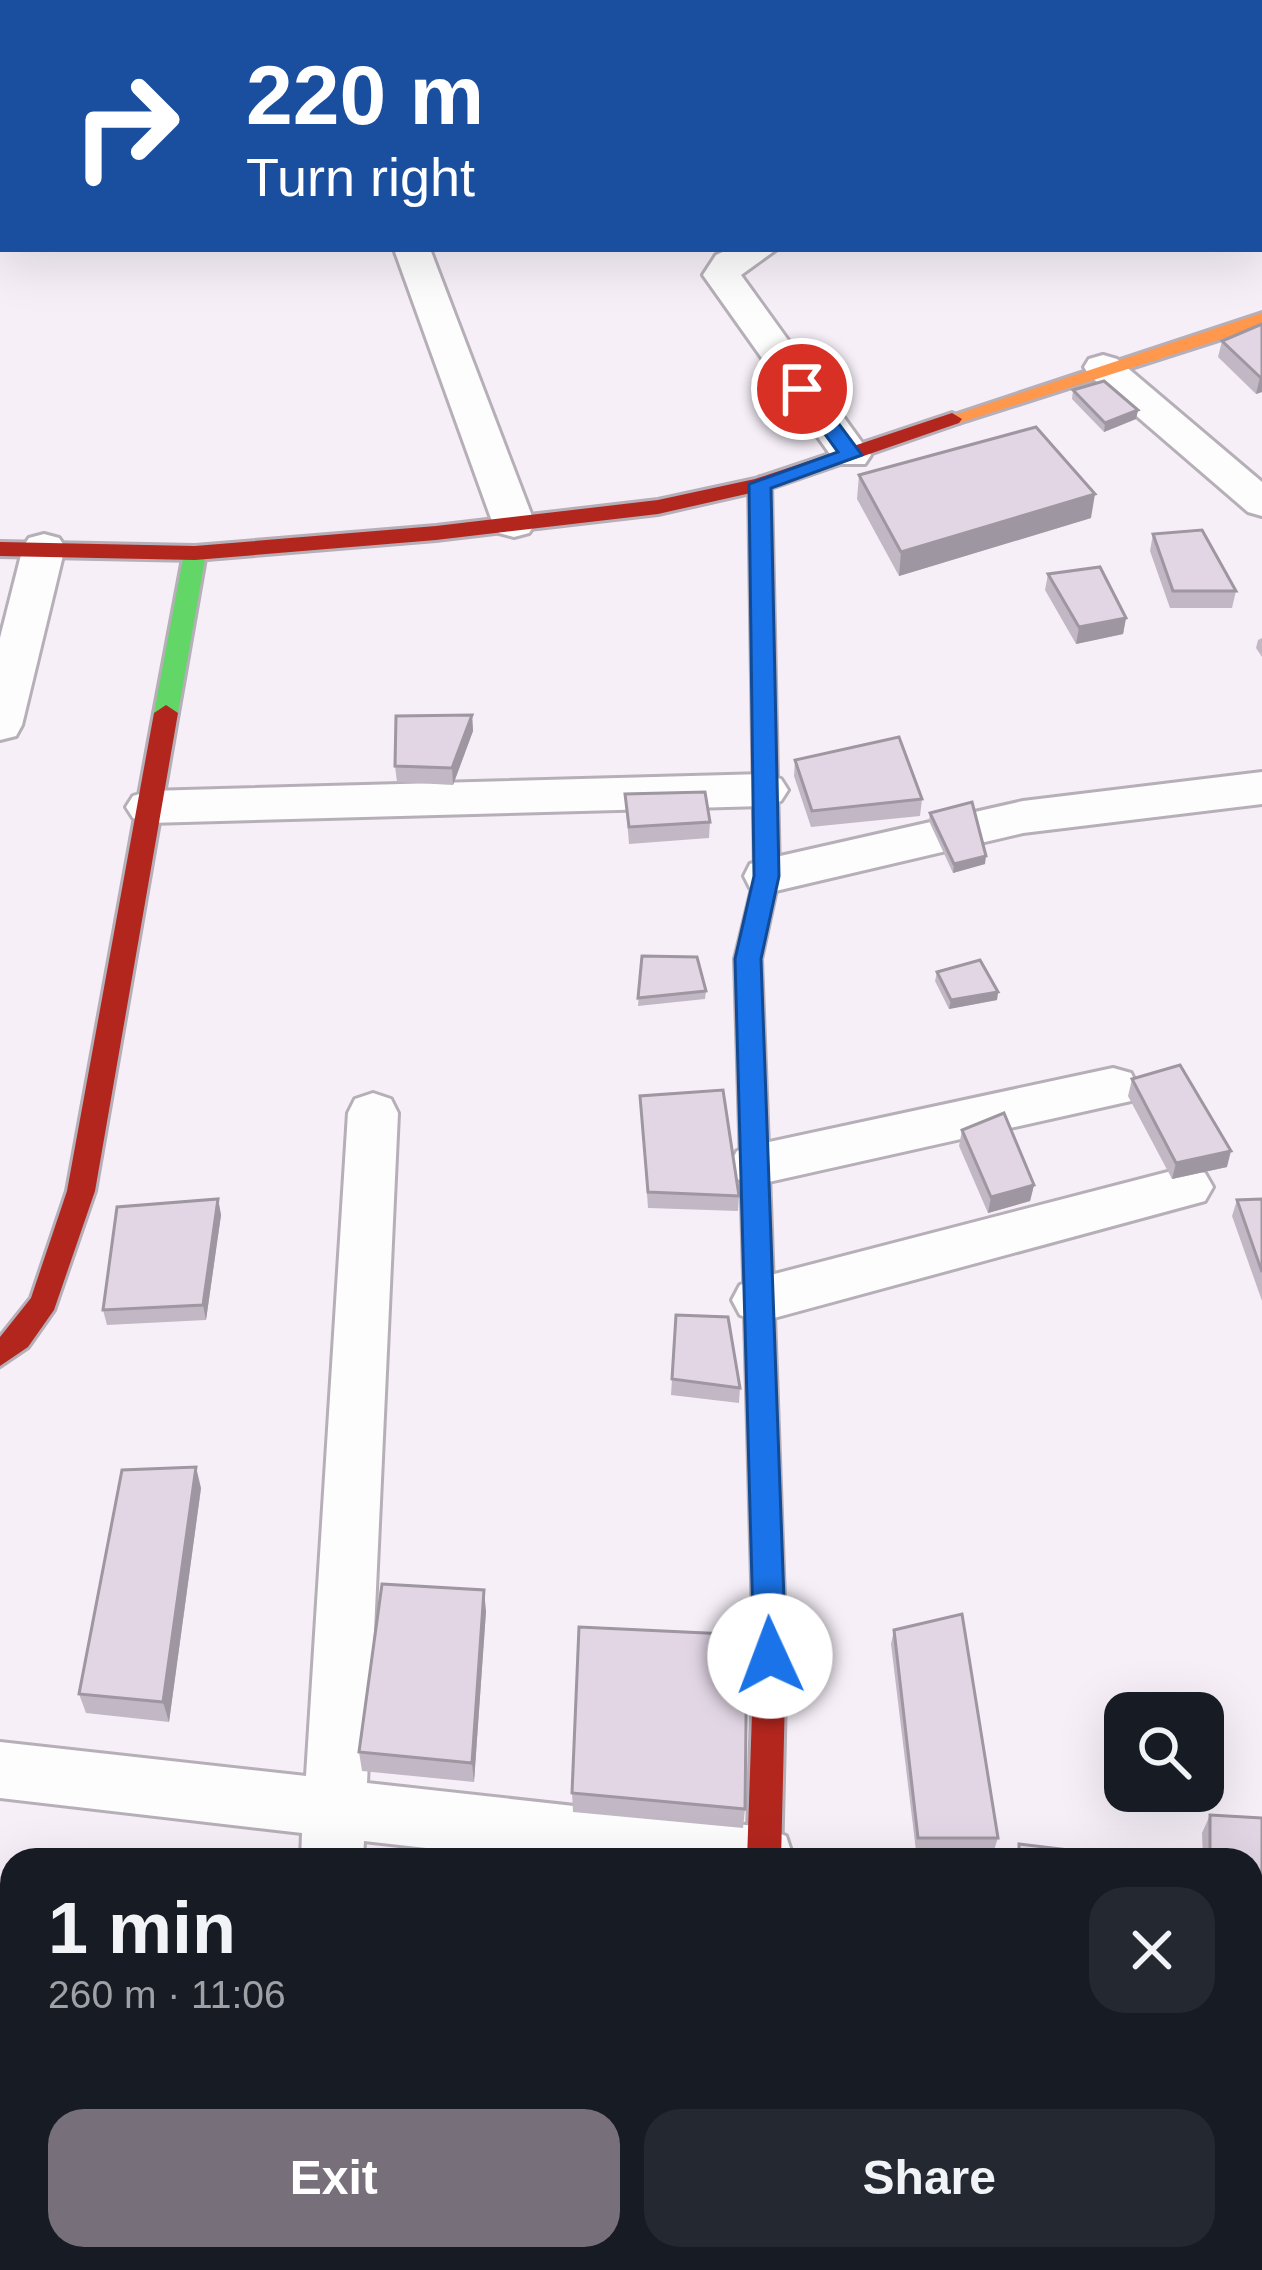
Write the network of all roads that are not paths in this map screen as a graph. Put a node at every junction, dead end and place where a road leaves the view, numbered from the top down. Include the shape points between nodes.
1 (413, 252) edge
2 (753, 252) edge
3 (1262, 319) edge
4 (1103, 367) junction
5 (851, 455) junction
6 (760, 484) junction
7 (1262, 503) edge
8 (514, 524) junction
9 (44, 547) junction
10 (0, 549) edge
11 (195, 553) junction
12 (0, 725) edge
13 (1262, 788) edge
14 (765, 790) junction
15 (149, 807) junction
16 (767, 876) junction
17 (1113, 1087) dead end
18 (373, 1113) dead end
19 (755, 1166) junction
20 (1187, 1187) edge
21 (759, 1300) junction
22 (0, 1354) edge
23 (0, 1770) edge
24 (333, 1834) edge
25 (584, 1848) edge
26 (764, 1848) edge

1 - 8 street
2 - 5 street via 722,275
3 - 4 street
4 - 5 street
4 - 7 street
5 - 6 street
6 - 8 street via 658,507
6 - 14 street
8 - 11 street
9 - 10 street
9 - 11 street
9 - 12 street
11 - 15 street
13 - 16 street via 1023,817
14 - 15 street
14 - 16 street
15 - 22 street via 81,1191 51,1288 18,1342
16 - 19 street via 748,959
17 - 19 street
18 - 24 street
19 - 21 street
20 - 21 street
21 - 26 street via 770,1656
23 - 24 street
24 - 25 street

